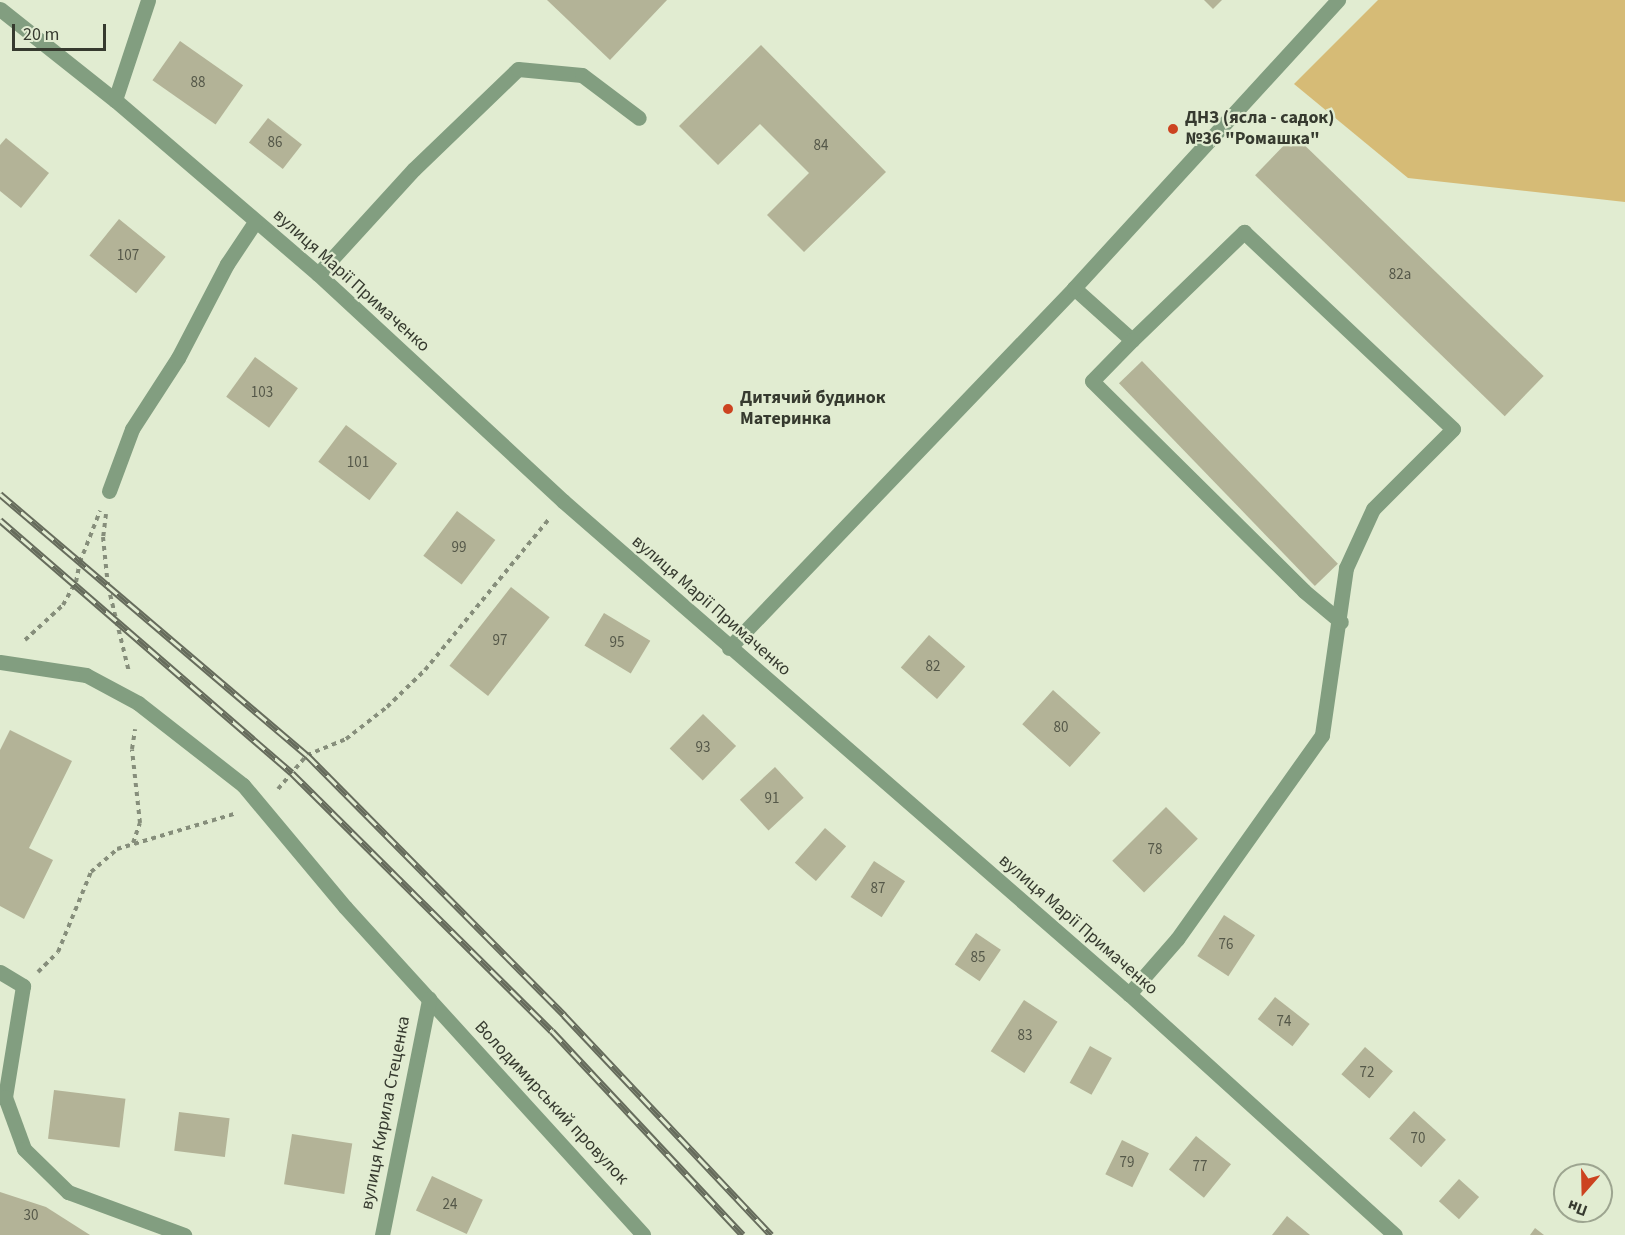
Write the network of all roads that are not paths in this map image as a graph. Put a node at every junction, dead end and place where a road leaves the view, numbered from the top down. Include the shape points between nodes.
1 (148, 0) edge
2 (1338, 0) edge
3 (0, 9) edge
4 (115, 100) junction
5 (639, 118) dead end
6 (255, 222) junction
7 (318, 274) junction
8 (1074, 288) junction
9 (1132, 340) junction
10 (109, 491) road end
11 (1341, 622) junction
12 (729, 648) junction
13 (0, 662) edge
14 (0, 972) edge
15 (1129, 994) junction
16 (429, 999) junction
17 (2, 1099) edge
18 (183, 1235) edge
19 (382, 1235) edge
20 (643, 1235) edge
21 (1395, 1235) edge

1 - 4 street
2 - 8 street
3 - 4 street, вулиця Марії Примаченко
4 - 6 street, вулиця Марії Примаченко
5 - 7 street via 582,75 518,69 414,169
6 - 7 street, вулиця Марії Примаченко
6 - 10 street via 227,264 178,358 132,429
7 - 12 street, вулиця Марії Примаченко
8 - 9 street
8 - 12 street
9 - 11 street via 1092,381 1304,591
9 - 11 street via 1199,279 1244,231 1453,429 1373,509 1346,568
11 - 15 street via 1322,735 1177,939
12 - 15 street, вулиця Марії Примаченко
13 - 16 street, Володимирський провулок via 86,675 138,703 243,785 345,907
14 - 17 street via 23,987
15 - 21 street, вулиця Марії Примаченко
16 - 19 street, вулиця Кирила Стеценка
16 - 20 street, Володимирський провулок
17 - 18 street via 24,1149 68,1192

